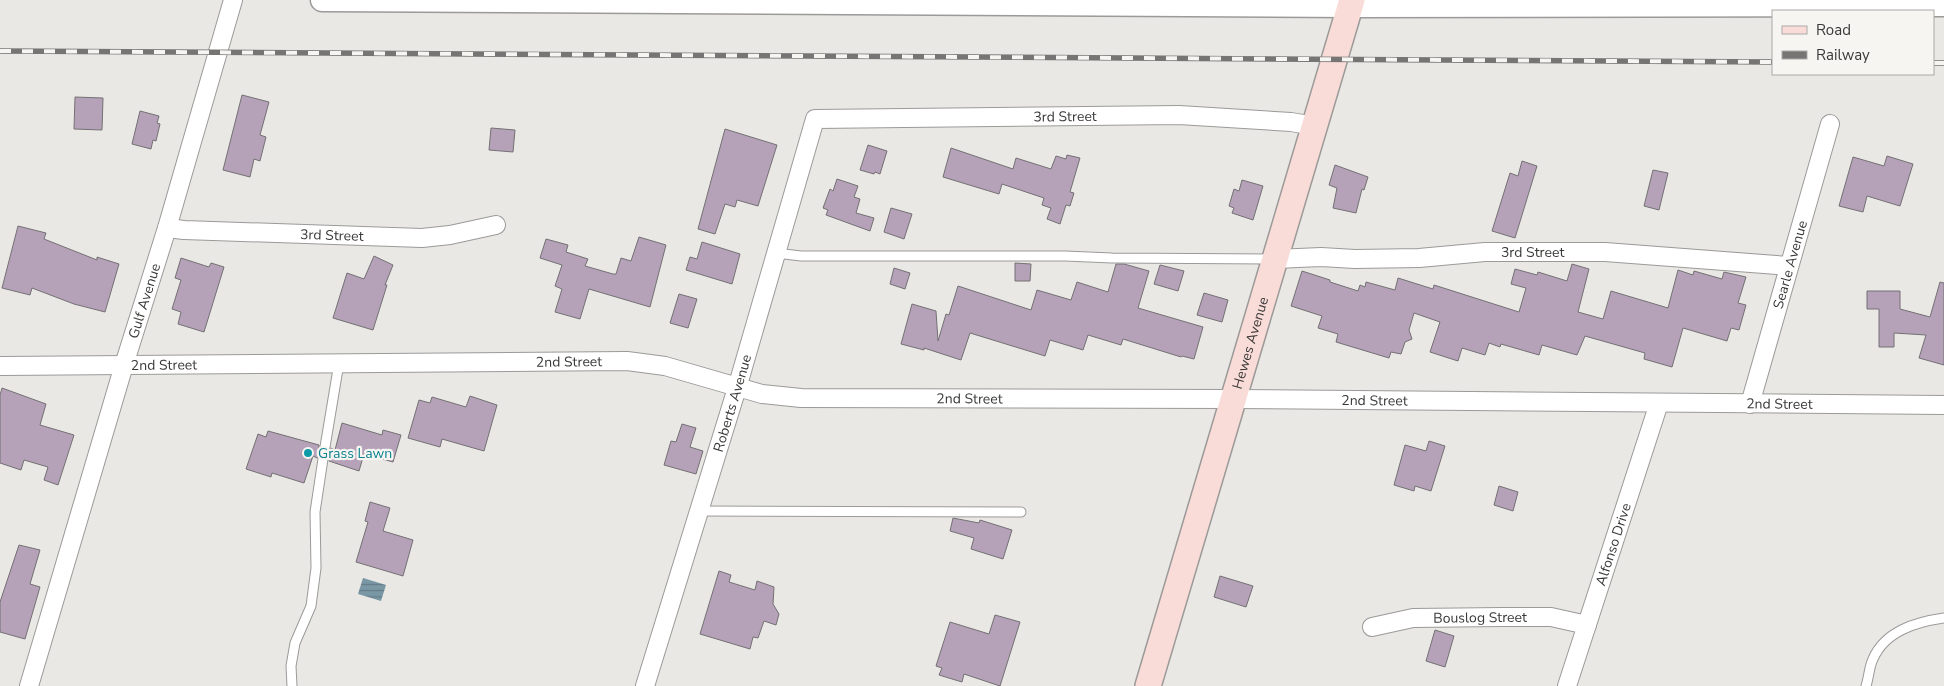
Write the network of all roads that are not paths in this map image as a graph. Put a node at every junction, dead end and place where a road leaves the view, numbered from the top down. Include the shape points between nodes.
1 (233, 0) edge
2 (322, 0) edge
3 (857, 2) edge
4 (1871, 2) edge
5 (1352, 3) edge
6 (1944, 5) edge
7 (815, 119) joint
8 (1830, 124) dead end
9 (1315, 126) junction
10 (496, 225) dead end
11 (167, 228) junction
12 (776, 253) junction
13 (1276, 259) junction
14 (1790, 266) junction
15 (340, 363) junction
16 (124, 365) junction
17 (0, 366) edge
18 (737, 388) junction
19 (1234, 399) junction
20 (1659, 403) junction
21 (1750, 404) junction
22 (1944, 405) edge
23 (325, 447) dead end
24 (323, 459) dead end
25 (699, 511) junction
26 (1021, 512) dead end
27 (1944, 618) edge
28 (1588, 625) junction
29 (1372, 627) dead end
30 (29, 686) edge
31 (292, 686) edge
32 (645, 686) edge
33 (1148, 686) edge
34 (1567, 686) edge
35 (1866, 686) edge

1 - 11 street, Gulf Avenue
2 - 3 street
3 - 5 street
4 - 5 street
4 - 6 street
5 - 9 main road, Hewes Avenue
7 - 9 street, 3rd Street via 1179,115
7 - 12 street, Roberts Avenue
8 - 14 street, Searle Avenue
9 - 13 main road, Hewes Avenue
10 - 11 street, 3rd Street via 422,238
11 - 16 street, Gulf Avenue
12 - 13 lane via 801,256
12 - 18 street, Roberts Avenue
13 - 14 street, 3rd Street via 1419,258 1485,252 1605,252
13 - 19 main road, Hewes Avenue
14 - 21 street, Searle Avenue
15 - 16 street, 2nd Street
15 - 18 street, 2nd Street via 638,362
15 - 23 lane
16 - 17 street, 2nd Street
16 - 30 street, Gulf Avenue
18 - 19 street, 2nd Street via 801,398
18 - 25 street, Roberts Avenue
19 - 20 street, 2nd Street
19 - 33 main road, Hewes Avenue
20 - 21 street, 2nd Street
20 - 28 street, Alfonso Drive
21 - 22 street, 2nd Street
24 - 31 lane via 315,512 316,568 311,606 294,643
25 - 26 lane
25 - 32 street, Roberts Avenue
27 - 35 lane via 1898,631 1882,643 1873,660
28 - 29 street, Bouslog Street via 1550,617 1502,617 1413,618
28 - 34 street, Alfonso Drive

